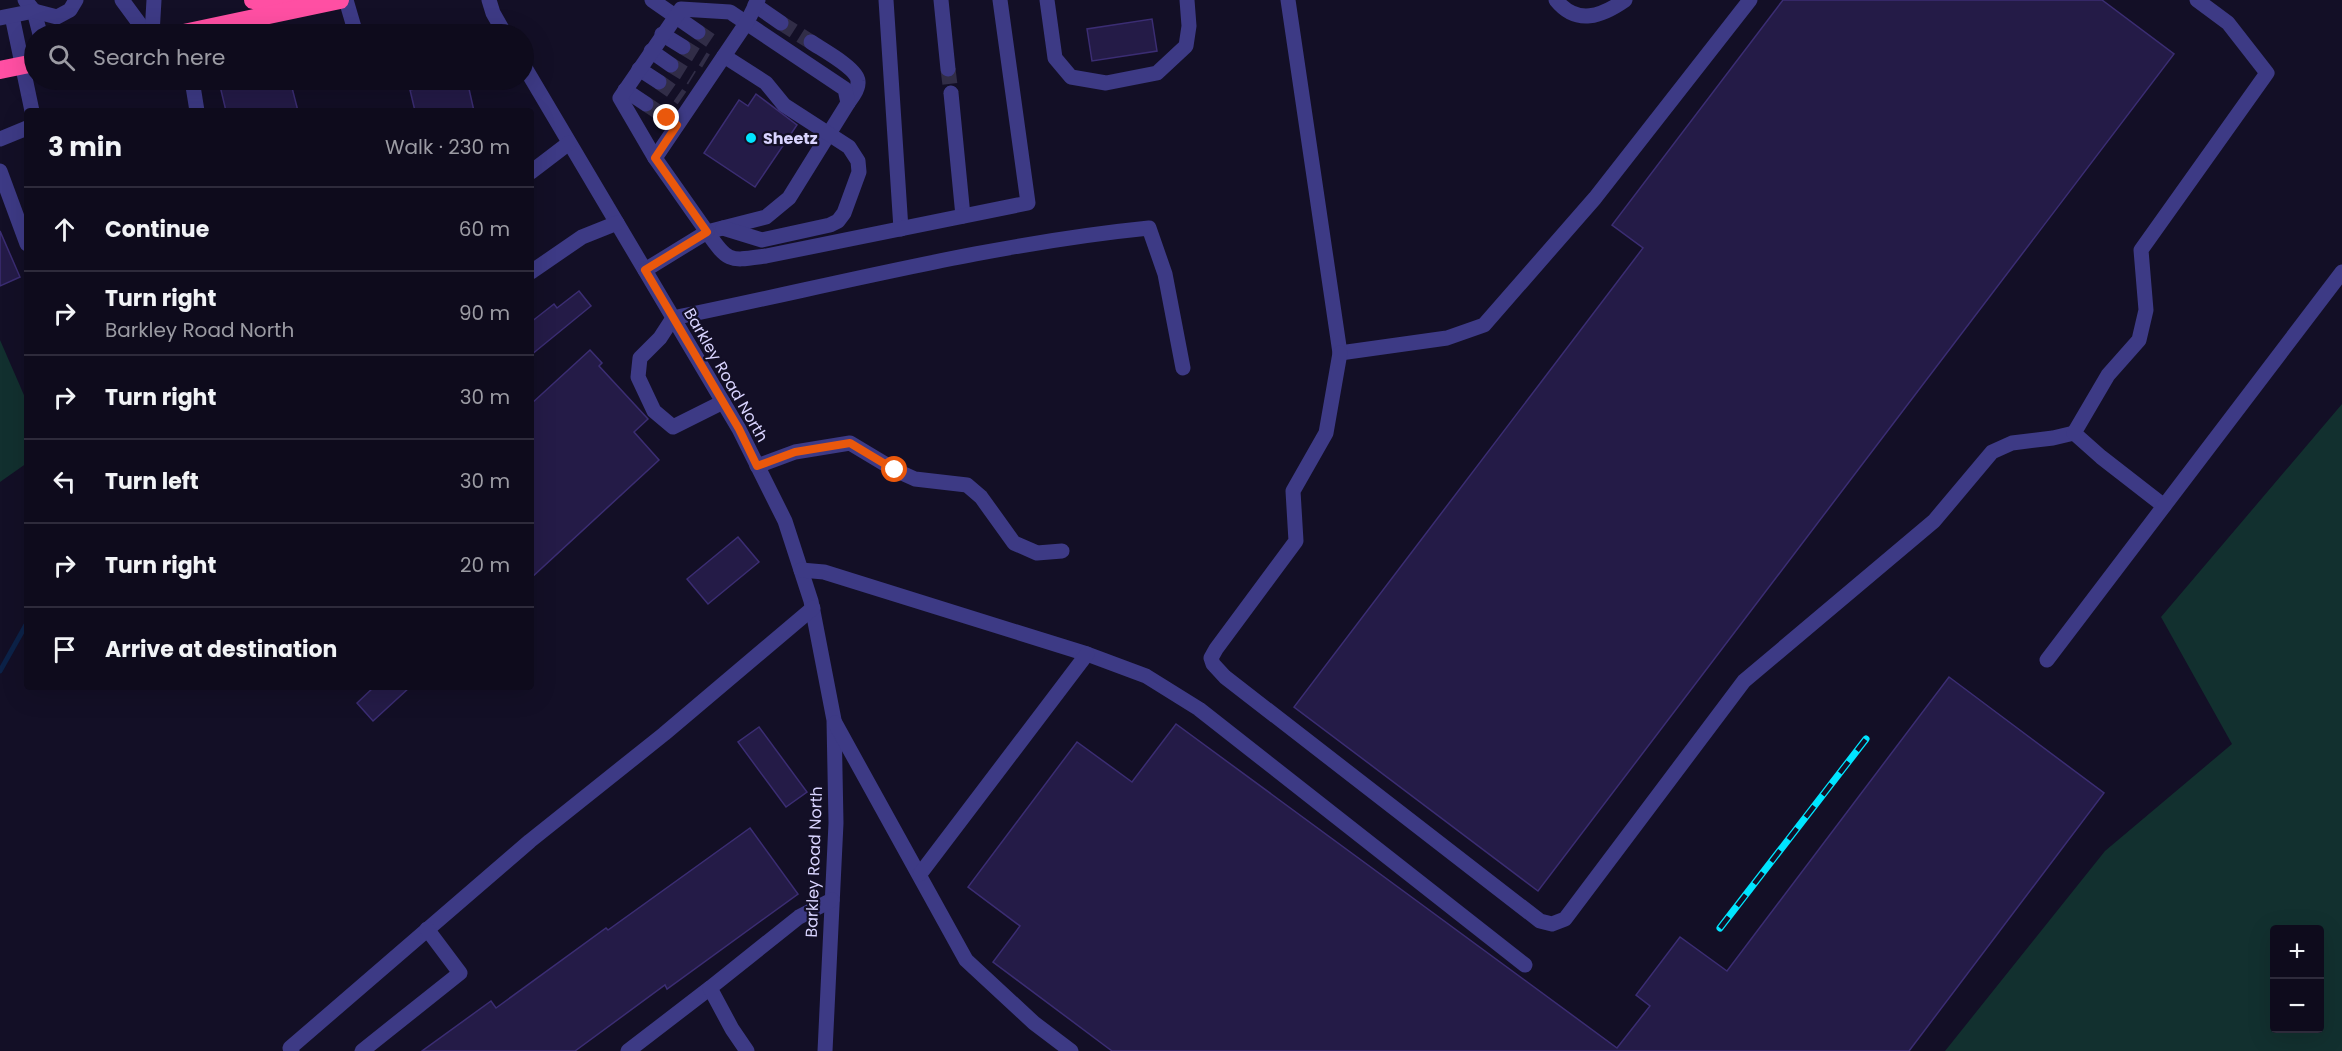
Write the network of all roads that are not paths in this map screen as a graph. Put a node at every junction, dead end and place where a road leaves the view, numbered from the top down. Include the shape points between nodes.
1 (76, 0) edge
2 (122, 0) edge
3 (154, 0) edge
4 (253, 0) edge
5 (340, 0) edge
6 (346, 0) edge
7 (489, 0) edge
8 (652, 0) edge
9 (886, 0) edge
10 (941, 0) edge
11 (1000, 0) edge
12 (1047, 0) edge
13 (1187, 0) edge
14 (1288, 0) edge
15 (1556, 0) edge
16 (1625, 0) edge
17 (1750, 0) edge
18 (2198, 0) edge
19 (757, 2) edge
20 (29, 6) edge
21 (299, 9) junction
22 (6, 17) edge
23 (675, 17) junction
24 (747, 22) junction
25 (781, 23) tunnel mouth
26 (36, 24) edge
27 (140, 24) edge
28 (153, 24) edge
29 (230, 24) edge
30 (354, 24) edge
31 (499, 24) edge
32 (698, 32) tunnel mouth
33 (662, 34) junction
34 (811, 42) tunnel mouth
35 (683, 47) tunnel mouth
36 (651, 51) junction
37 (24, 55) edge
38 (718, 56) junction
39 (24, 65) edge
40 (671, 65) tunnel mouth
41 (639, 69) junction
42 (948, 69) tunnel mouth
43 (0, 70) edge
44 (659, 82) tunnel mouth
45 (534, 83) edge
46 (30, 90) edge
47 (194, 90) edge
48 (625, 90) junction
49 (951, 93) tunnel mouth
50 (848, 103) junction
51 (646, 104) tunnel mouth
52 (32, 108) edge
53 (197, 108) edge
54 (24, 129) edge
55 (829, 134) junction
56 (0, 139) edge
57 (569, 143) junction
58 (655, 158) junction
59 (534, 170) edge
60 (0, 171) edge
61 (963, 216) junction
62 (617, 223) junction
63 (723, 228) junction
64 (901, 229) junction
65 (707, 232) junction
66 (24, 236) edge
67 (534, 270) edge
68 (645, 270) junction
69 (2342, 272) edge
70 (673, 318) junction
71 (1340, 353) junction
72 (1183, 368) dead end
73 (723, 402) junction
74 (2074, 433) junction
75 (757, 466) junction
76 (2164, 506) junction
77 (1062, 551) dead end
78 (801, 570) junction
79 (813, 608) junction
80 (1087, 654) junction
81 (2047, 660) dead end
82 (834, 720) junction
83 (920, 874) junction
84 (832, 900) junction
85 (427, 929) junction
86 (1525, 965) dead end
87 (711, 988) junction
88 (292, 1051) edge
89 (362, 1051) edge
90 (628, 1051) edge
91 (747, 1051) edge
92 (825, 1051) edge
93 (1071, 1051) edge

1 - 20 street via 70,10 57,17
2 - 27 street
3 - 28 street
4 - 21 highway
5 - 21 highway
6 - 30 street
7 - 31 street
8 - 23 street
9 - 64 street
10 - 42 street
11 - 61 street via 1028,203
12 - 13 street via 1056,57 1071,77 1106,83 1157,73 1186,46 1190,26
14 - 71 street
15 - 16 street via 1564,10 1586,17 1607,12
17 - 71 street via 1595,198 1484,325 1447,338
18 - 74 street via 2228,22 2267,74 2141,250 2146,310 2139,340 2108,375
19 - 24 street
19 - 25 street
20 - 22 street
20 - 26 street
21 - 29 highway
22 - 37 street
23 - 24 street via 681,9 730,12
23 - 32 street
23 - 33 street
24 - 38 street
24 - 50 street via 844,89
33 - 35 street
33 - 36 street
34 - 50 street via 854,72 858,81
36 - 40 street
36 - 41 street
38 - 55 street via 766,83 784,105
38 - 58 street via 672,122
39 - 43 highway
41 - 44 street
41 - 48 street
45 - 57 street, Barkley Road North
46 - 52 street
47 - 53 street
48 - 51 street
48 - 58 street via 620,98
49 - 61 street
50 - 55 street
54 - 56 street
55 - 63 street via 789,198 766,217
55 - 63 street via 849,147 858,161 859,172 838,221 762,240
57 - 59 street
57 - 62 street, Barkley Road North
58 - 65 street
60 - 66 street
61 - 64 street
62 - 67 street via 582,237
62 - 68 street, Barkley Road North
63 - 65 street
64 - 65 street via 737,260 722,254
65 - 68 street
68 - 70 street, Barkley Road North
69 - 76 street
70 - 72 street via 985,252 1149,228 1165,274
70 - 73 street, Barkley Road North
70 - 73 street via 640,358 638,377 654,411 673,427
71 - 74 street via 1326,433 1293,491 1296,541 1211,658 1213,664 1540,921 1552,924 1565,919 1744,681 1934,521 1992,452 2012,443
73 - 75 street, Barkley Road North
74 - 76 street
75 - 77 street via 795,452 850,443 915,479 967,485 981,497 1014,543 1037,553
75 - 78 street, Barkley Road North via 784,521
76 - 81 street
78 - 79 street, Barkley Road North
78 - 80 street via 824,572
79 - 82 street, Barkley Road North
79 - 85 street
80 - 83 street
80 - 86 street via 1146,676 1199,709
82 - 83 street
82 - 84 street, Barkley Road North via 836,823
83 - 93 street via 966,960 1034,1023
84 - 87 street via 799,917
84 - 92 street, Barkley Road North
85 - 88 street via 290,1048
85 - 89 street via 460,973
87 - 90 street
87 - 91 street

